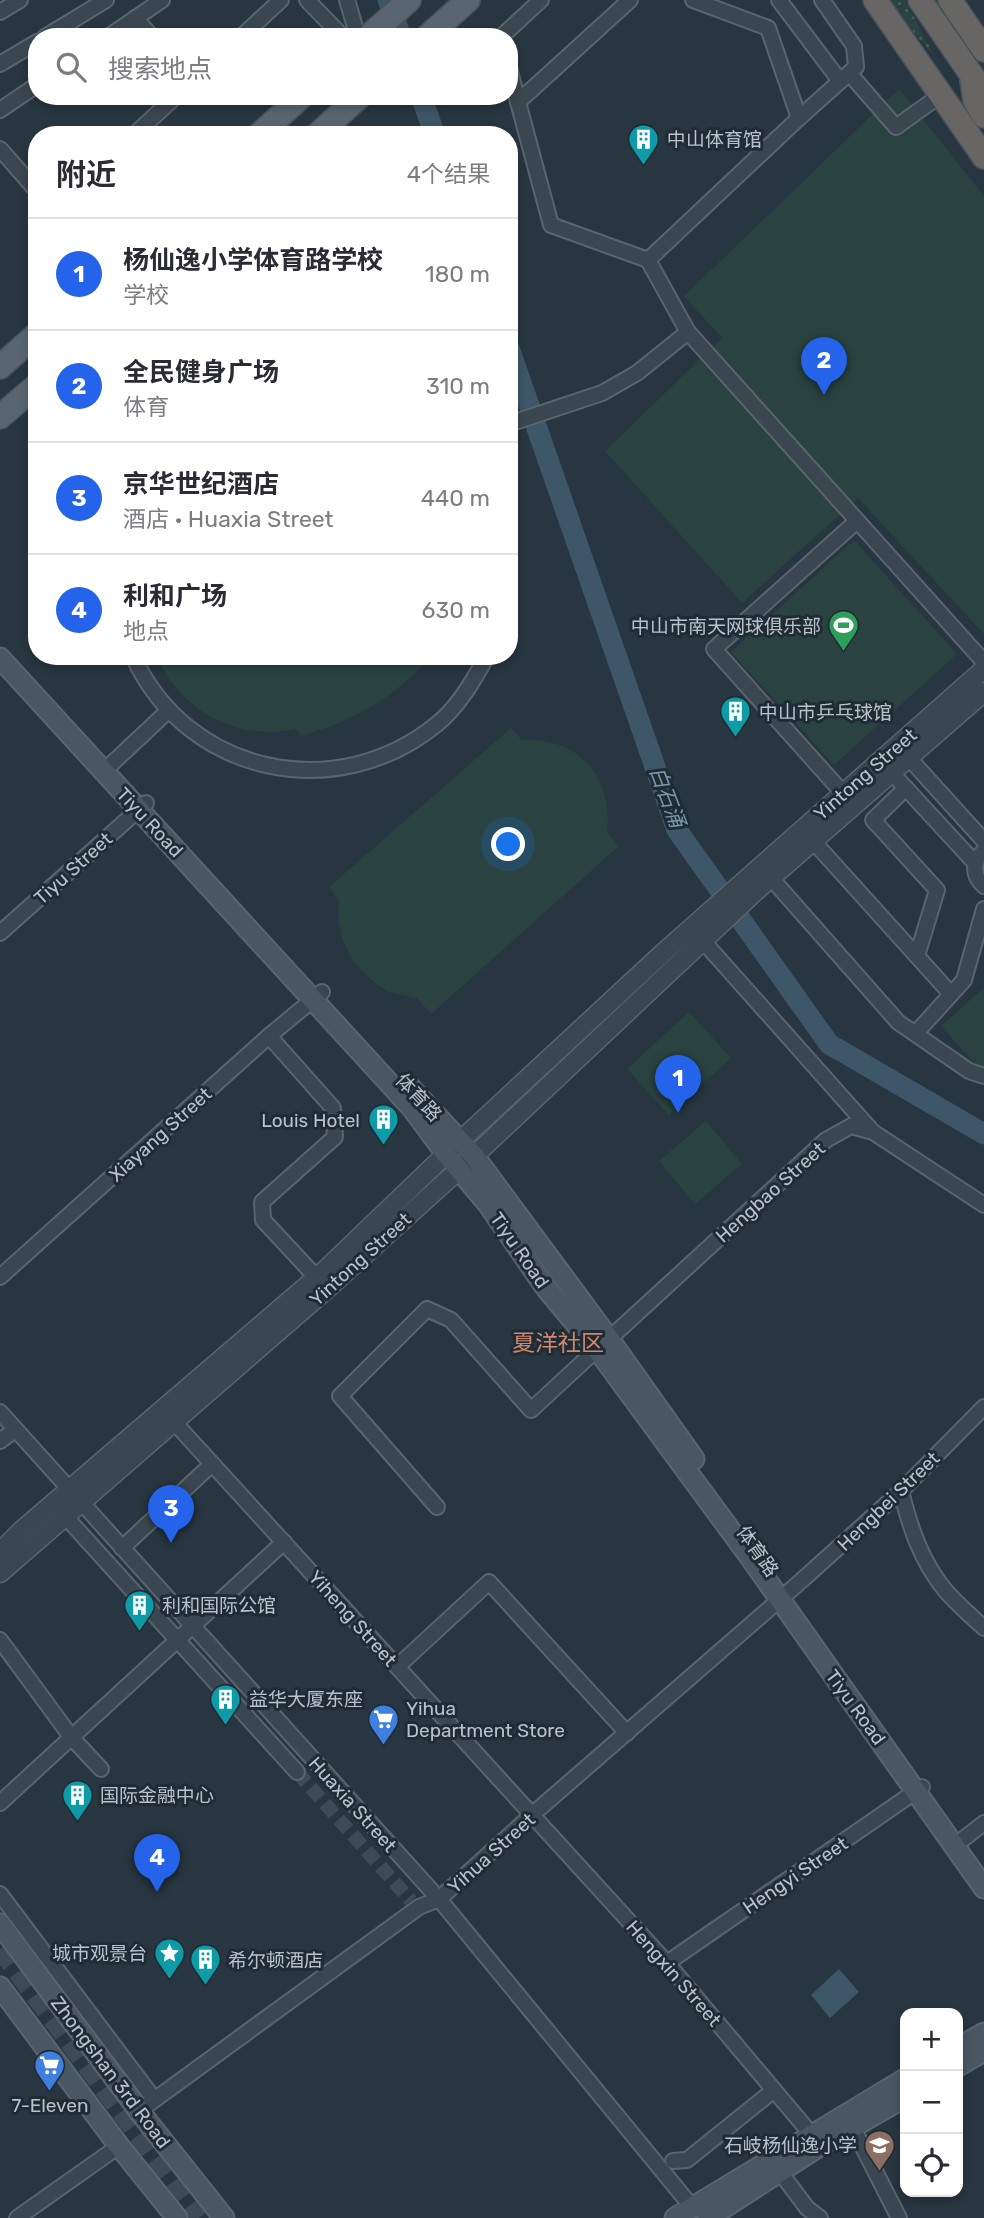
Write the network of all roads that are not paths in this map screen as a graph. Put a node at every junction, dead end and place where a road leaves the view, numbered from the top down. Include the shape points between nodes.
1 (20, 0) edge
2 (106, 0) edge
3 (162, 0) edge
4 (282, 0) edge
5 (307, 0) edge
6 (347, 0) edge
7 (409, 0) edge
8 (468, 0) edge
9 (541, 0) edge
10 (630, 0) edge
11 (693, 0) edge
12 (779, 0) edge
13 (822, 0) edge
14 (875, 0) edge
15 (920, 0) edge
16 (950, 0) edge
17 (967, 0) edge
18 (0, 12) edge
19 (135, 18) junction
20 (984, 24) edge
21 (60, 28) edge
22 (121, 28) edge
23 (144, 28) edge
24 (251, 28) edge
25 (334, 28) edge
26 (355, 28) edge
27 (378, 28) edge
28 (437, 28) edge
29 (511, 28) edge
30 (28, 47) edge
31 (984, 50) edge
32 (0, 64) edge
33 (844, 77) junction
34 (978, 84) edge
35 (28, 91) edge
36 (942, 94) junction
37 (518, 102) joint
38 (166, 105) edge
39 (292, 105) edge
40 (350, 105) edge
41 (0, 110) edge
42 (984, 116) edge
43 (799, 118) junction
44 (144, 126) edge
45 (269, 126) edge
46 (327, 126) edge
47 (0, 149) edge
48 (984, 156) edge
49 (28, 181) edge
50 (648, 260) junction
51 (688, 332) junction
52 (28, 342) edge
53 (0, 367) edge
54 (28, 393) edge
55 (0, 417) edge
56 (518, 421) edge
57 (857, 521) junction
58 (0, 642) edge
59 (0, 658) edge
60 (984, 663) edge
61 (138, 665) edge
62 (482, 665) edge
63 (984, 669) edge
64 (984, 692) edge
65 (169, 710) junction
66 (908, 757) junction
67 (108, 768) junction
68 (891, 772) junction
69 (906, 788) junction
70 (849, 799) junction
71 (142, 806) junction
72 (813, 841) junction
73 (984, 841) edge
74 (980, 857) edge
75 (771, 878) junction
76 (752, 885) junction
77 (984, 886) edge
78 (984, 909) edge
79 (704, 932) junction
80 (0, 933) edge
81 (917, 956) junction
82 (951, 994) junction
83 (317, 996) junction
84 (916, 1033) junction
85 (269, 1036) junction
86 (984, 1076) edge
87 (873, 1132) junction
88 (460, 1156) junction
89 (984, 1205) edge
90 (0, 1277) edge
91 (316, 1277) junction
92 (603, 1344) junction
93 (984, 1406) edge
94 (0, 1412) edge
95 (174, 1422) junction
96 (15, 1430) junction
97 (0, 1441) edge
98 (212, 1464) junction
99 (901, 1491) junction
100 (75, 1495) junction
101 (437, 1507) dead end
102 (65, 1516) junction
103 (284, 1542) junction
104 (122, 1548) junction
105 (0, 1552) edge
106 (0, 1573) edge
107 (784, 1596) junction
108 (194, 1628) junction
109 (984, 1629) edge
110 (0, 1640) edge
111 (179, 1641) junction
112 (398, 1667) junction
113 (627, 1733) junction
114 (72, 1738) junction
115 (101, 1769) dead end
116 (298, 1772) tunnel mouth
117 (920, 1789) junction
118 (0, 1803) edge
119 (533, 1814) junction
120 (984, 1823) edge
121 (962, 1840) junction
122 (984, 1869) edge
123 (984, 1888) edge
124 (0, 1894) edge
125 (439, 1899) junction
126 (5, 1921) edge
127 (667, 1963) junction
128 (0, 1987) edge
129 (984, 2033) edge
130 (963, 2045) edge
131 (984, 2051) edge
132 (963, 2063) edge
133 (900, 2082) edge
134 (774, 2090) junction
135 (900, 2100) edge
136 (147, 2105) junction
137 (853, 2128) junction
138 (811, 2134) junction
139 (119, 2146) junction
140 (673, 2161) dead end
141 (780, 2172) junction
142 (700, 2213) edge
143 (17, 2218) edge
144 (177, 2218) edge
145 (224, 2218) edge
146 (675, 2218) edge
147 (820, 2218) edge
148 (899, 2218) edge

1 - 18 street
2 - 21 street
3 - 19 street
4 - 24 street
5 - 25 street
6 - 26 street
7 - 27 main road
8 - 28 main road
9 - 29 street
10 - 37 street
11 - 43 street via 768,28
12 - 33 street
13 - 33 street via 854,46 856,67
14 - 36 highway
15 - 34 highway
16 - 31 highway
17 - 20 highway
19 - 22 street
19 - 23 street
30 - 32 street
33 - 36 street via 896,127
33 - 43 street
34 - 42 highway via 975,102
35 - 41 street
36 - 48 highway
37 - 50 street via 551,225
38 - 44 street
39 - 45 main road
40 - 46 main road
43 - 50 street
47 - 49 street
50 - 51 street
51 - 56 street via 637,373 602,393
51 - 57 street
52 - 53 main road
54 - 55 main road
57 - 60 street
57 - 70 street via 714,649
58 - 67 main road, 体育路
59 - 67 main road, Tiyu Road
61 - 65 street
62 - 65 street via 467,692 438,723 404,747 364,764 323,771 280,769 239,758 201,738
63 - 70 street, Yintong Street
64 - 66 street, Yintong Street
65 - 67 street
66 - 68 street, Yintong Street
66 - 73 street
67 - 71 main road, 体育路
68 - 69 street
68 - 70 street, Yintong Street
69 - 74 street
69 - 81 street via 873,820 937,890
70 - 72 street, Yintong Street
70 - 76 street, Yintong Street
71 - 80 street, Tiyu Street
71 - 83 main road, 体育路
72 - 75 street, Yintong Street
72 - 81 street
74 - 77 street via 976,876
75 - 76 street, Yintong Street
75 - 84 street via 898,1022
76 - 79 street, Yintong Street
78 - 82 street via 964,980
79 - 87 street
79 - 88 street, Yintong Street
81 - 82 street
82 - 84 street
83 - 85 street, Xiayang Street
83 - 88 main road, 体育路
84 - 86 street via 969,1071
85 - 90 street, Xiayang Street
85 - 91 street via 332,1108 335,1137 262,1202 263,1220
87 - 89 street
87 - 92 street, Hengbao Street via 851,1126 826,1140
88 - 91 street
88 - 92 main road, 体育路
88 - 95 street, Yintong Street via 252,1355
91 - 100 street
92 - 101 street, Hengbao Street via 531,1410 451,1321 426,1309 340,1396
92 - 107 main road, 体育路
93 - 99 street, Hengbei Street
94 - 96 street, Huaxia Street
95 - 98 street, Yiheng Street
95 - 100 street, Yintong Street
96 - 97 street
96 - 100 street, Huaxia Street
98 - 103 street, Yiheng Street
98 - 104 street
99 - 107 street, Hengbei Street
99 - 109 street via 923,1557 945,1590
100 - 102 street, Yintong Street
100 - 104 street, Huaxia Street
100 - 105 street
102 - 106 street, Yintong Street
102 - 111 street
103 - 108 street
103 - 112 street, Yiheng Street
104 - 108 street, Huaxia Street
107 - 113 street, Yihua Street
107 - 117 main road, Tiyu Road
108 - 111 street
108 - 125 street, Huaxia Street
110 - 114 street
111 - 114 street
111 - 116 street
112 - 113 street via 488,1582
112 - 119 street, Yiheng Street
113 - 119 street, Yihua Street
114 - 115 street
114 - 118 street
117 - 121 main road, Tiyu Road
117 - 123 main road, Tiyu Road
117 - 127 street, Hengyi Street
119 - 125 street, Yihua Street
119 - 127 street, Hengxin Street
120 - 121 street
121 - 122 main road, Tiyu Road
124 - 126 street
125 - 136 street, Yihua Street via 415,1904
125 - 142 street, Huaxia Street
126 - 136 main road, Zhongshan 3rd Road
127 - 134 street, Hengxin Street
128 - 139 main road, Zhongshan 3rd Road
129 - 130 main road
131 - 132 main road
133 - 138 main road
134 - 138 street, Hengxin Street
134 - 140 street via 687,2160
135 - 137 main road
136 - 145 main road, Zhongshan 3rd Road
137 - 141 main road
137 - 148 street
138 - 142 main road
139 - 143 street
139 - 144 main road, Zhongshan 3rd Road
141 - 142 main road
141 - 147 street
142 - 146 main road

